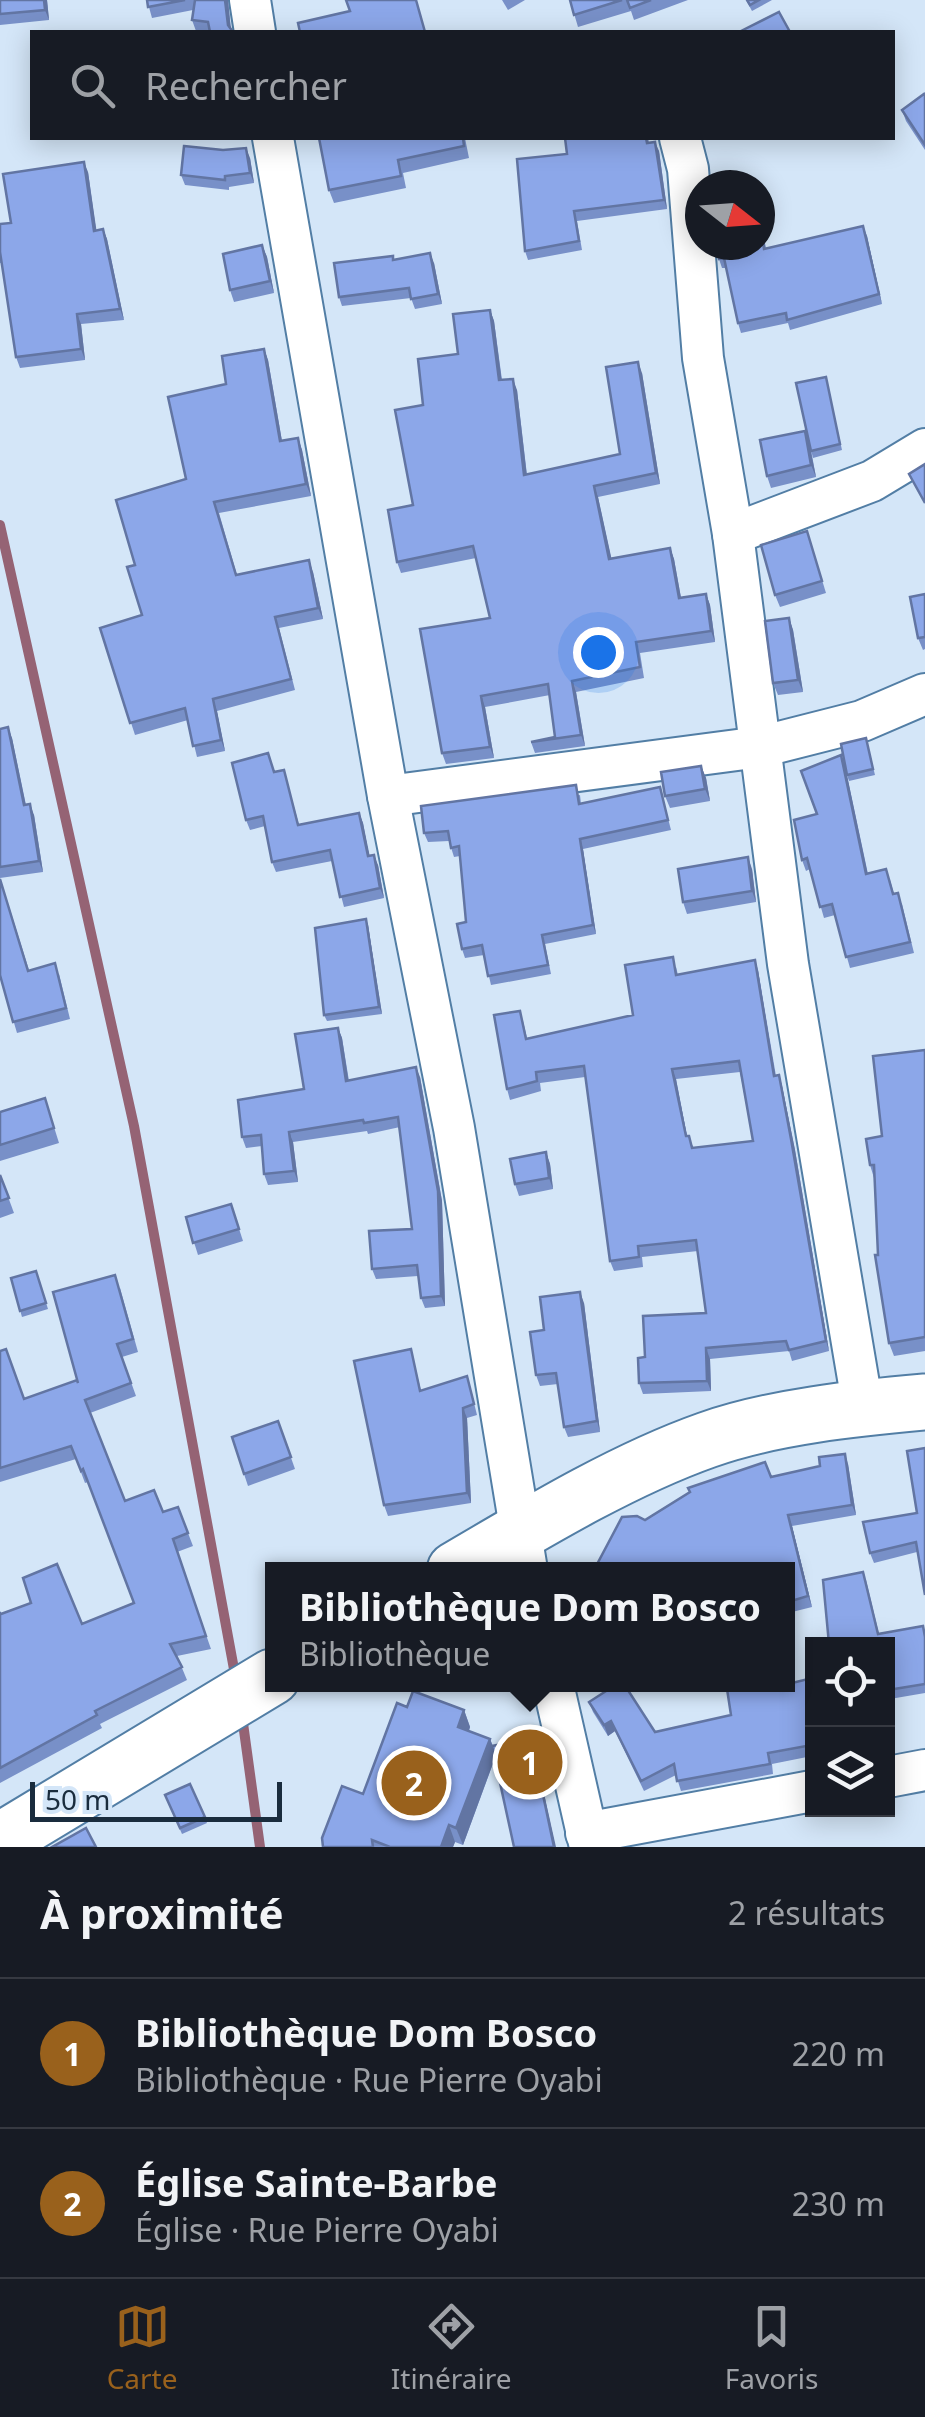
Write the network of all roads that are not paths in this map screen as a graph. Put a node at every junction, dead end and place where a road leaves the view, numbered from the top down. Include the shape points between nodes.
1 (250, 0) edge
2 (256, 30) edge
3 (273, 140) edge
4 (681, 140) edge
5 (925, 449) edge
6 (733, 534) junction
7 (925, 694) edge
8 (760, 747) junction
9 (388, 796) junction
10 (925, 1402) edge
11 (864, 1408) junction
12 (522, 1551) edge
13 (483, 1562) edge
14 (554, 1692) edge
15 (243, 1694) edge
16 (925, 1770) edge
17 (895, 1775) edge
18 (805, 1793) edge
19 (2, 1835) edge
20 (588, 1840) edge

1 - 2 street
3 - 9 street
4 - 6 street via 703,358
5 - 6 street via 872,481
6 - 8 street
7 - 8 street via 862,721
8 - 9 street
8 - 11 street via 788,964
9 - 12 street via 454,1128
10 - 11 street
11 - 12 street via 708,1439 615,1481
12 - 13 street
14 - 20 street
15 - 19 street
16 - 17 street
18 - 20 street

